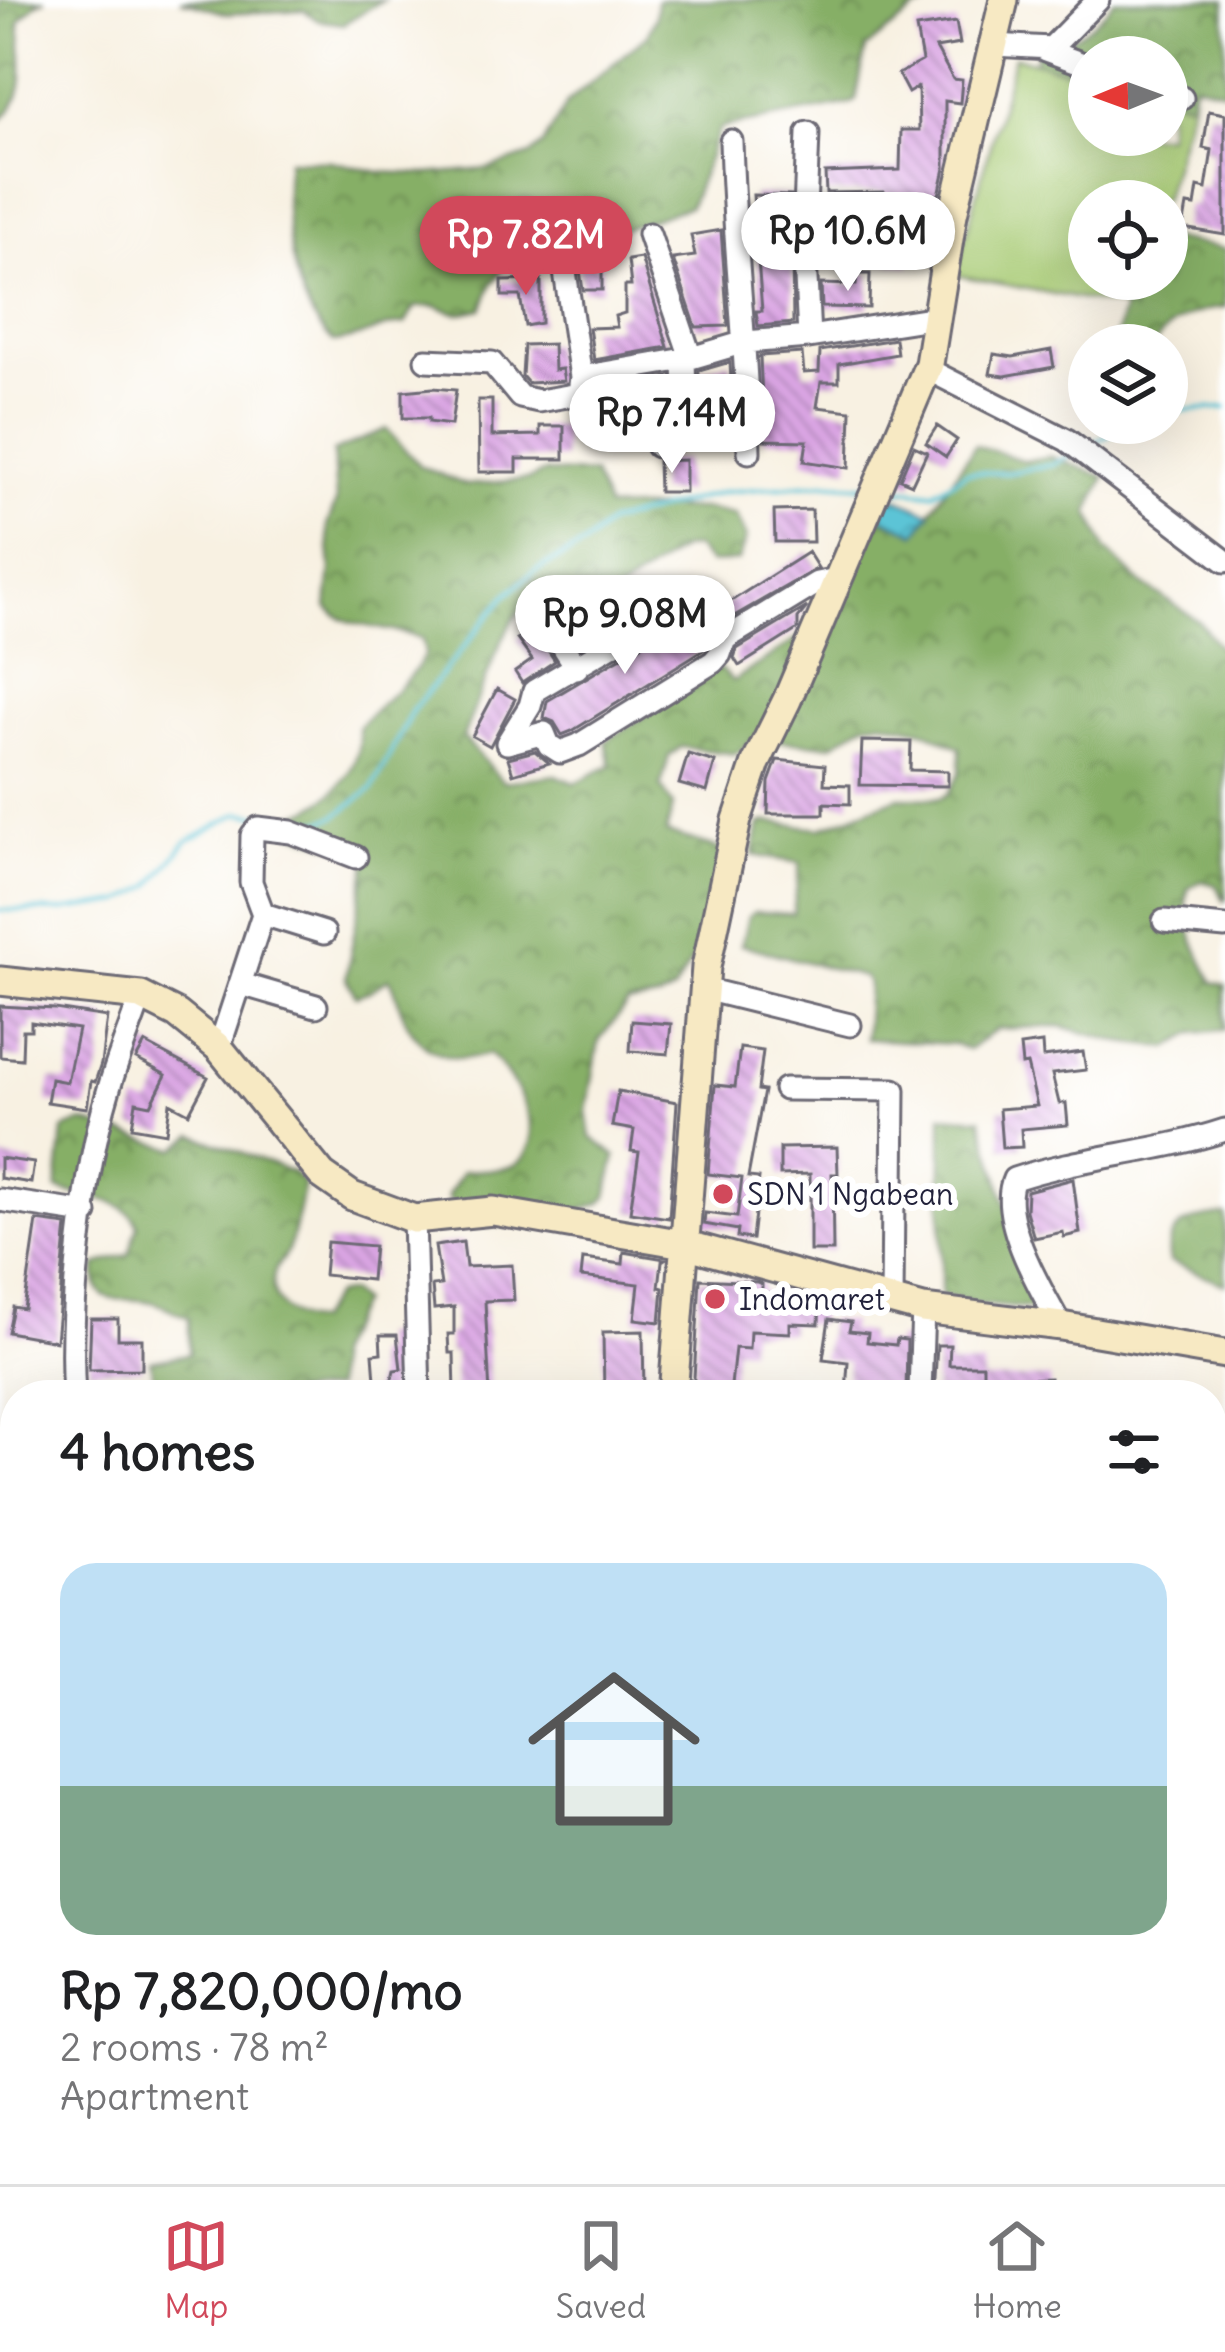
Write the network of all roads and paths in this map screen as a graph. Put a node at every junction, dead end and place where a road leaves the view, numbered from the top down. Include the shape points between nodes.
1 (1004, 0) edge
2 (1098, 0) edge
3 (994, 45) junction
4 (1045, 50) junction
5 (1068, 58) edge
6 (808, 134) dead end
7 (731, 141) dead end
8 (649, 235) dead end
9 (562, 251) dead end
10 (937, 317) junction
11 (809, 337) junction
12 (745, 342) junction
13 (687, 358) junction
14 (426, 360) dead end
15 (927, 370) junction
16 (581, 376) junction
17 (657, 446) dead end
18 (749, 452) dead end
19 (1225, 561) edge
20 (838, 579) junction
21 (545, 619) dead end
22 (724, 639) junction
23 (577, 668) junction
24 (530, 706) junction
25 (544, 733) junction
26 (356, 856) dead end
27 (263, 914) junction
28 (1164, 921) dead end
29 (1225, 927) edge
30 (324, 933) dead end
31 (0, 981) edge
32 (241, 984) junction
33 (704, 989) junction
34 (141, 996) junction
35 (316, 1006) dead end
36 (850, 1025) dead end
37 (219, 1048) junction
38 (785, 1089) dead end
39 (1225, 1130) edge
40 (0, 1200) edge
41 (86, 1213) junction
42 (414, 1219) junction
43 (684, 1244) junction
44 (892, 1300) junction
45 (922, 1309) junction
46 (1060, 1326) junction
47 (1225, 1354) edge
48 (73, 1380) edge
49 (419, 1380) edge
50 (674, 1380) edge
51 (920, 1380) edge

1 - 3 street
2 - 4 street
3 - 4 street
3 - 10 street
4 - 5 street
6 - 11 street
7 - 12 street
8 - 13 street
9 - 16 street
10 - 11 street
10 - 15 street
11 - 12 street
12 - 13 street
12 - 18 street
13 - 16 street
13 - 17 street via 685,399
14 - 16 street via 492,363 524,400 576,395
15 - 19 street via 1067,440
15 - 20 street
20 - 22 street via 817,583
20 - 33 street via 737,820
21 - 23 street
22 - 23 street via 688,600
22 - 25 street via 712,662 579,745 560,752
23 - 24 street via 534,691
24 - 25 street
24 - 25 street via 507,743
26 - 27 street via 258,828 249,854
27 - 30 street
27 - 32 street
28 - 29 street
31 - 34 street
32 - 35 street
32 - 37 street
33 - 36 street
33 - 43 street
34 - 37 street
34 - 41 street via 107,1095
37 - 42 street via 322,1175 352,1196
38 - 44 street via 894,1090
39 - 46 street via 1014,1179 1010,1198 1025,1260
40 - 41 street
41 - 48 street
42 - 43 street via 493,1211
42 - 49 street
43 - 44 street
43 - 50 street
44 - 45 street
45 - 46 street
45 - 51 street
46 - 47 street

